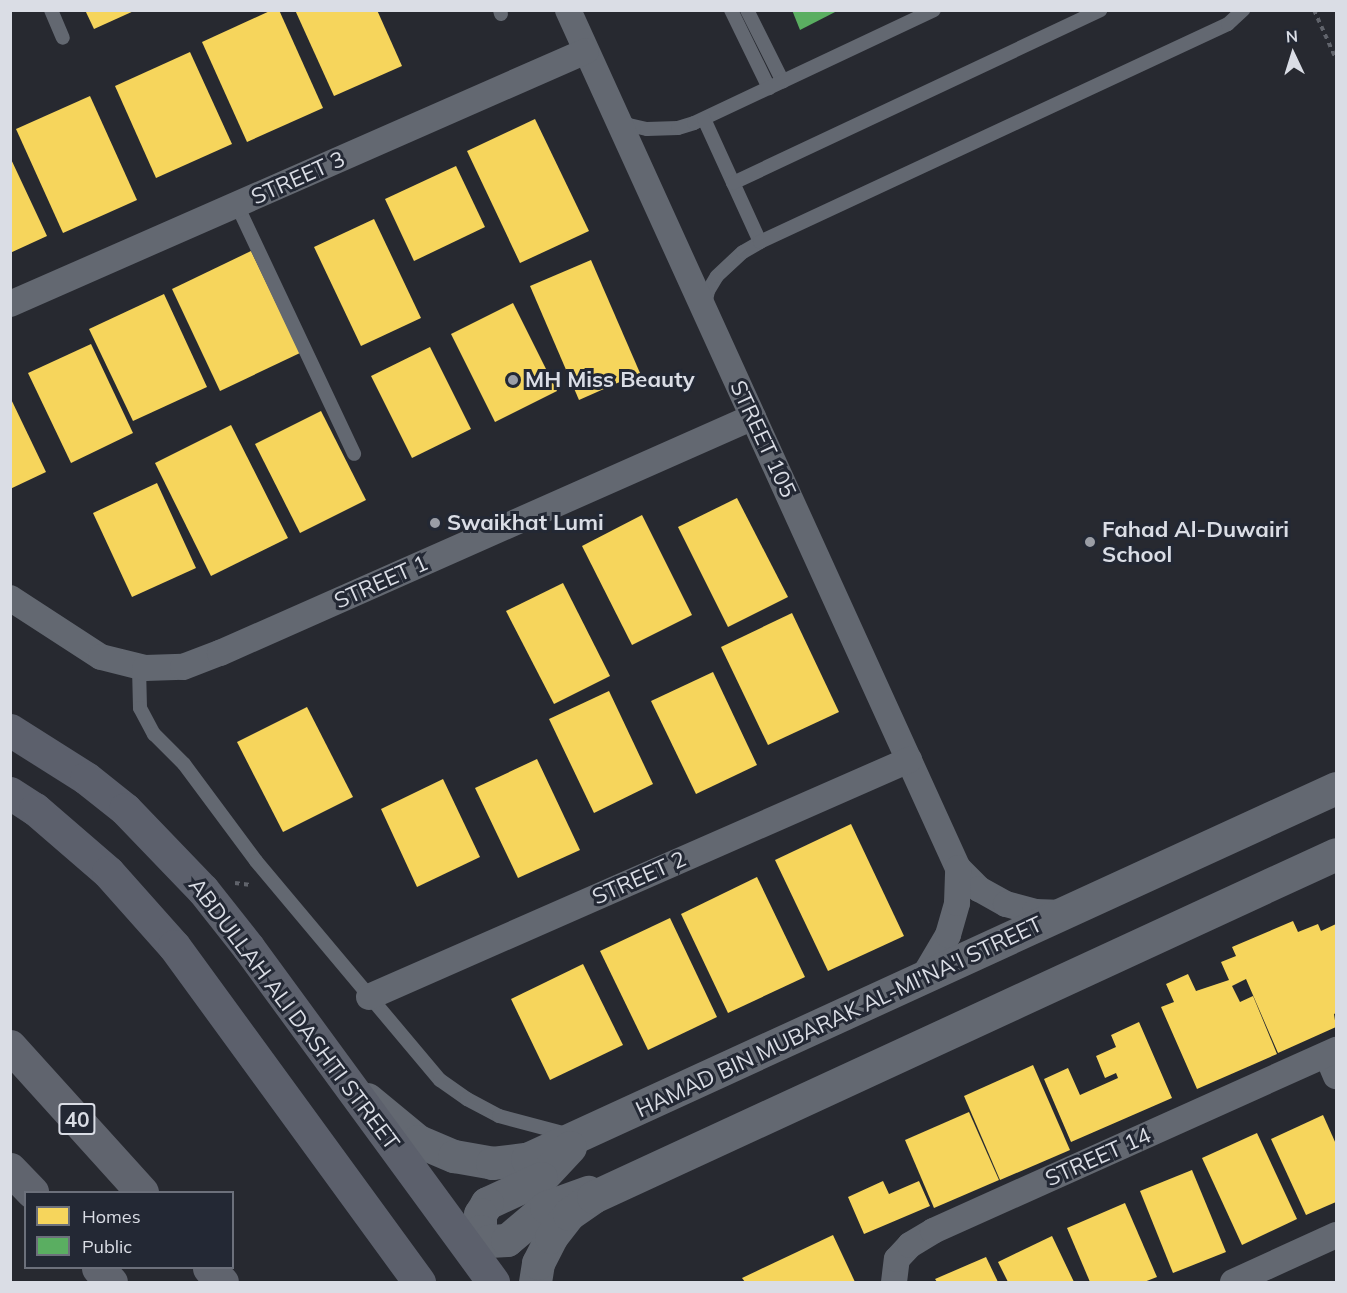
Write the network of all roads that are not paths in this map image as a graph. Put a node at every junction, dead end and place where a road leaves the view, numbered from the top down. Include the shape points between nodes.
1 (51, 10) edge
2 (568, 10) edge
3 (731, 10) edge
4 (747, 10) edge
5 (934, 10) edge
6 (1100, 10) edge
7 (1243, 10) edge
8 (63, 38) dead end
9 (586, 51) junction
10 (783, 82) junction
11 (769, 88) junction
12 (616, 117) junction
13 (704, 119) junction
14 (733, 183) junction
15 (237, 205) junction
16 (760, 242) junction
17 (10, 304) edge
18 (704, 310) junction
19 (753, 417) junction
20 (354, 454) dead end
21 (10, 598) edge
22 (139, 667) junction
23 (10, 730) edge
24 (909, 760) junction
25 (1336, 788) edge
26 (10, 793) edge
27 (1336, 854) edge
28 (958, 868) junction
29 (1065, 913) junction
30 (922, 979) junction
31 (369, 997) junction
32 (10, 1046) edge
33 (1333, 1060) edge
34 (348, 1082) junction
35 (580, 1137) junction
36 (10, 1169) edge
37 (624, 1182) junction
38 (31, 1191) edge
39 (141, 1191) edge
40 (1336, 1235) edge
41 (99, 1269) edge
42 (210, 1269) edge
43 (111, 1282) edge
44 (222, 1282) edge
45 (419, 1282) edge
46 (493, 1282) edge
47 (535, 1282) edge
48 (894, 1282) edge
49 (1233, 1282) edge

1 - 8 lane
2 - 9 street, STREET 105
3 - 11 lane
4 - 10 lane
5 - 10 lane
6 - 14 lane
7 - 16 lane via 1228,24
9 - 12 street, STREET 105
9 - 15 street, STREET 3
10 - 11 lane
11 - 13 lane
12 - 13 lane via 647,129 678,128
12 - 18 street, STREET 105
13 - 14 lane
14 - 16 lane
15 - 17 street, STREET 3
15 - 20 lane
16 - 18 lane via 736,257 717,276 708,291
18 - 19 street, STREET 105
19 - 22 street, STREET 1 via 200,662 164,669
19 - 24 street, STREET 105
21 - 22 street, STREET 1 via 101,657
22 - 31 lane via 138,695 147,724 184,764
23 - 34 main road, ABDULLAH ALI DASHTI STREET via 78,772 161,844 248,947
24 - 28 street, STREET 105
24 - 31 street, STREET 2
25 - 29 street, HAMAD BIN MUBARAK AL-MI'NA'I STREET
26 - 45 main road via 108,872 174,946
27 - 37 street
28 - 29 street, STREET 105 via 979,889 1006,904 1035,912
28 - 30 street, STREET 105 via 954,920 941,951
29 - 30 street, HAMAD BIN MUBARAK AL-MI'NA'I STREET
30 - 35 street, HAMAD BIN MUBARAK AL-MI'NA'I STREET
31 - 35 lane via 440,1080 467,1099 499,1116
32 - 39 highway, 40
33 - 48 street, STREET 14 via 933,1231 910,1245 897,1259
34 - 35 street, HAMAD BIN MUBARAK AL-MI'NA'I STREET via 418,1141 463,1158 511,1162
34 - 46 main road, ABDULLAH ALI DASHTI STREET
35 - 37 street via 541,1178 487,1203 479,1219 483,1236 492,1241 507,1240 552,1204
36 - 38 highway
37 - 47 street via 569,1214 544,1248
40 - 49 street
41 - 43 highway
42 - 44 highway

